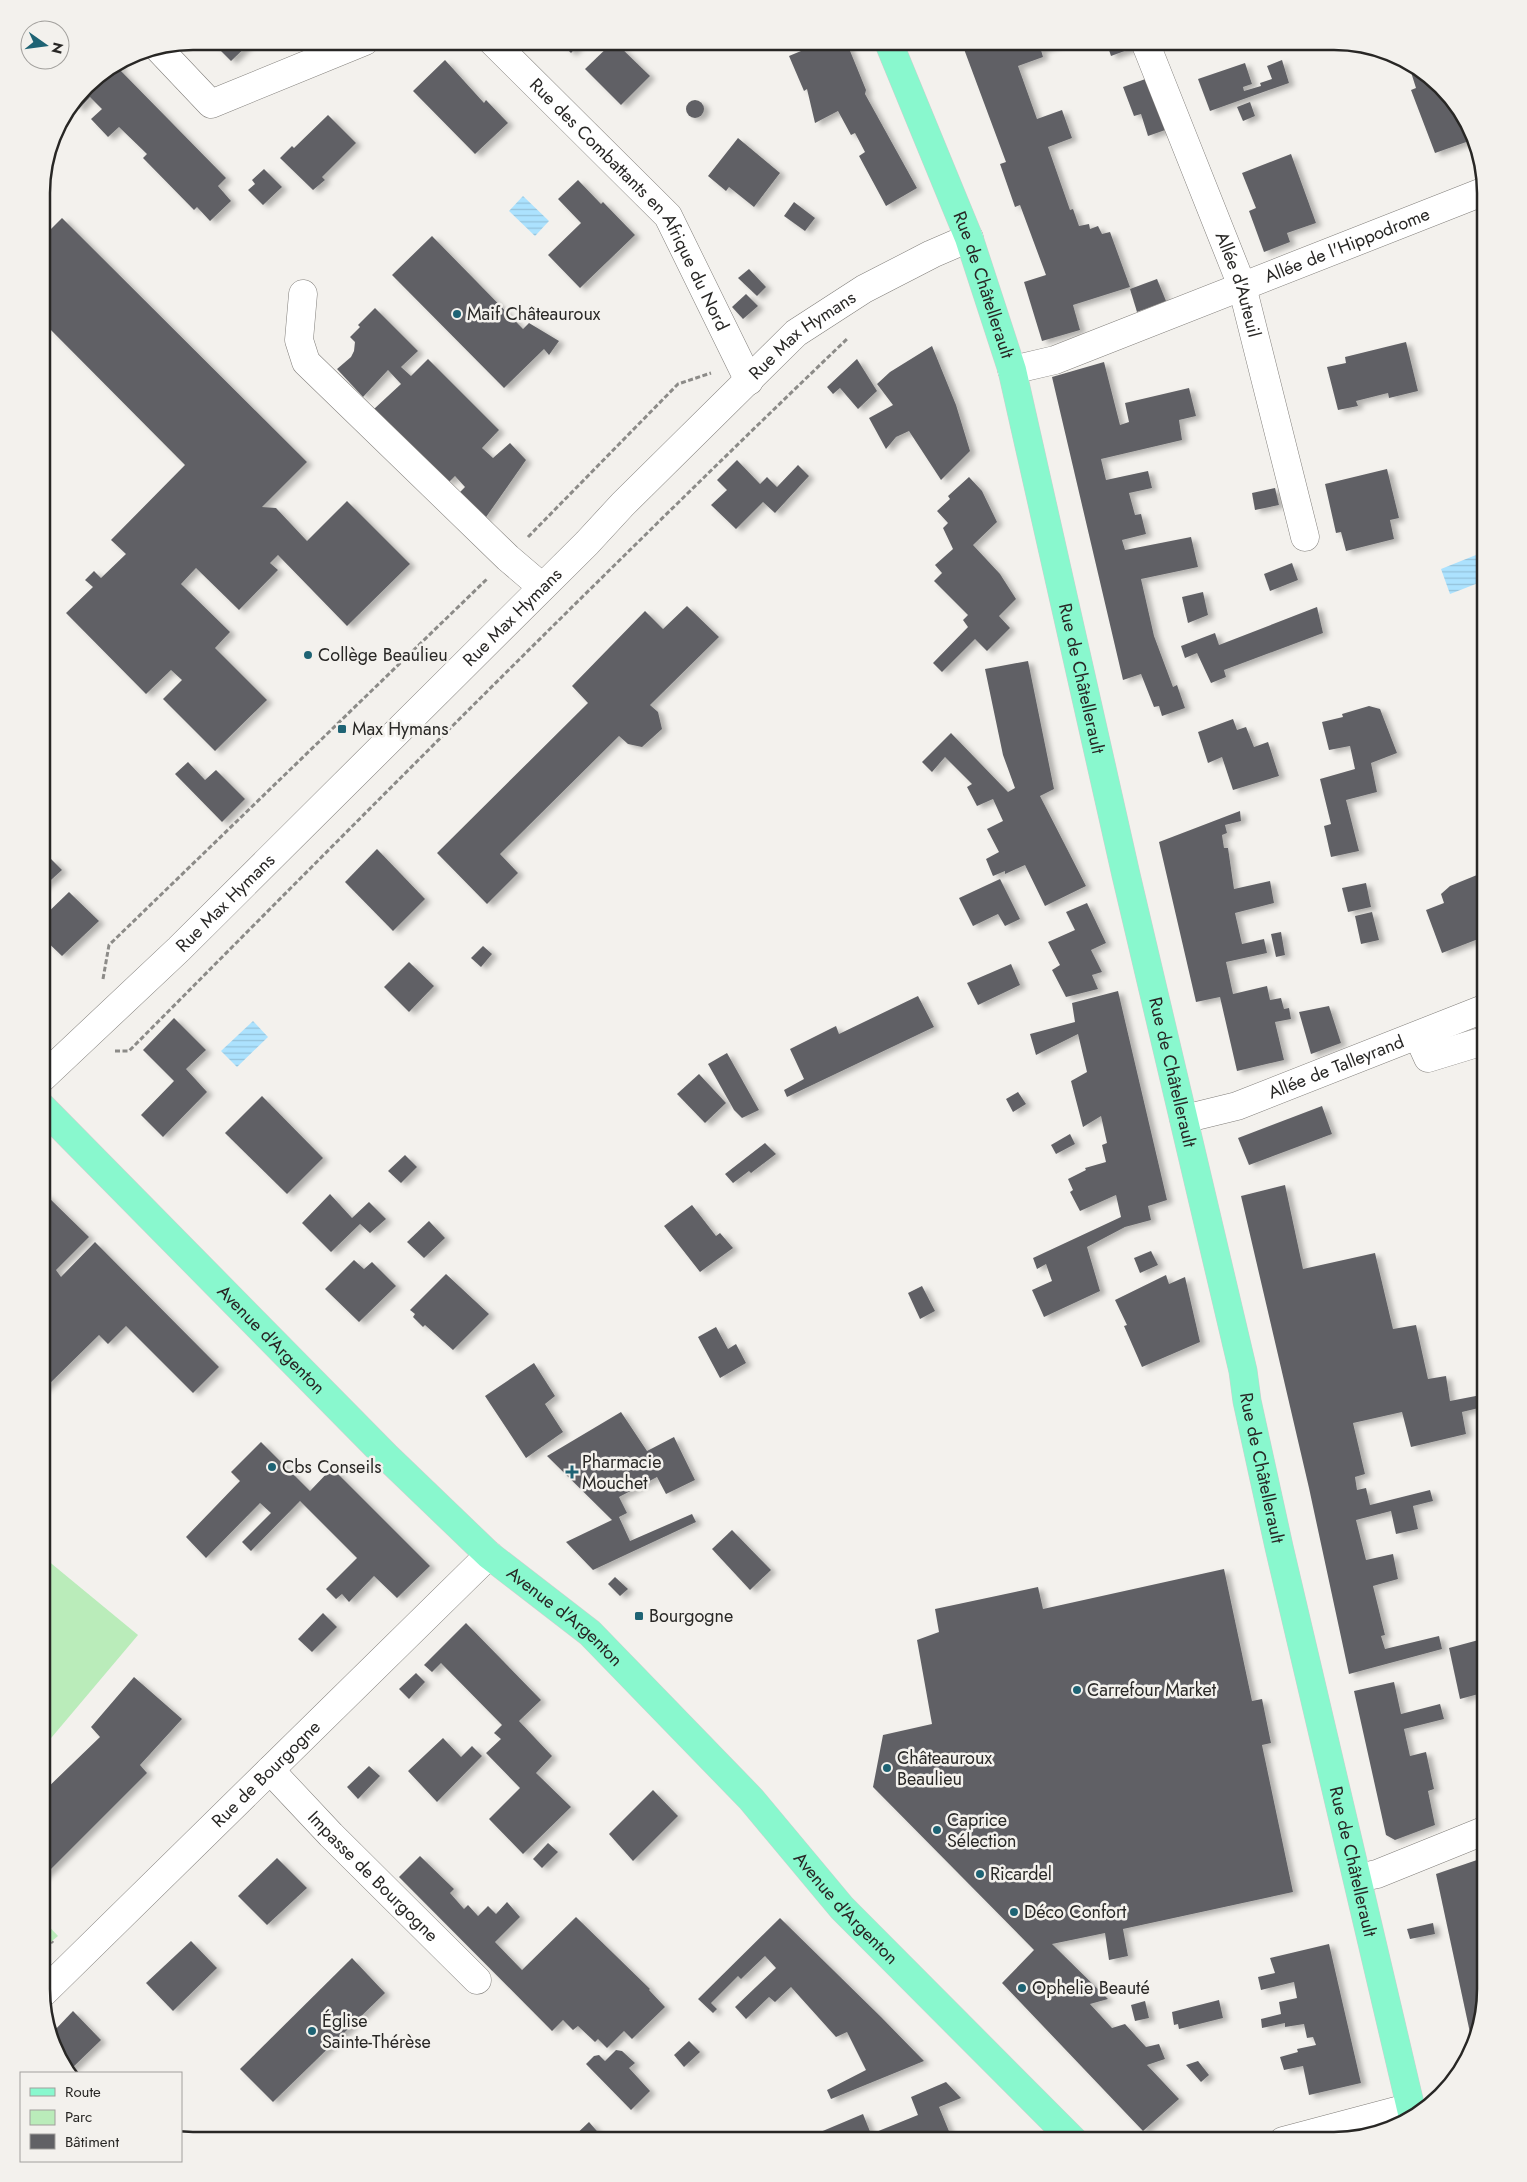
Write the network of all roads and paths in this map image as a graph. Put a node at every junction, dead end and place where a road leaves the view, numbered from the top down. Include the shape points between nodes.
1 (343, 50) edge
2 (501, 50) edge
3 (892, 50) edge
4 (1148, 50) edge
5 (163, 53) edge
6 (1477, 194) edge
7 (970, 238) junction
8 (1242, 286) junction
9 (303, 294) dead end
10 (855, 332) dead end
11 (1012, 370) junction
12 (745, 372) junction
13 (1305, 537) dead end
14 (508, 558) junction
15 (542, 587) junction
16 (102, 983) dead end
17 (1477, 1012) edge
18 (1418, 1036) junction
19 (1477, 1043) edge
20 (70, 1052) junction
21 (50, 1071) edge
22 (50, 1115) edge
23 (1184, 1118) junction
24 (489, 1555) junction
25 (270, 1770) junction
26 (1477, 1834) edge
27 (1358, 1878) junction
28 (477, 1980) dead end
29 (50, 1986) edge
30 (1411, 2109) edge
31 (1405, 2114) edge
32 (1065, 2132) edge
33 (1323, 2132) edge

1 - 5 street via 211,104
2 - 12 street, Rue des Combattants en Afrique du Nord via 668,216
3 - 7 main road, Rue de Châtellerault
4 - 8 street, Allée d'Auteuil
6 - 8 street, Allée de l'Hippodrome
7 - 11 main road, Rue de Châtellerault
7 - 12 street, Rue Max Hymans via 864,288
8 - 11 street, Allée de l'Hippodrome via 1056,360
8 - 13 street, Allée d'Auteuil
9 - 14 street via 298,340 306,362
10 - 20 path via 439,738 129,1051
11 - 23 main road, Rue de Châtellerault
12 - 14 path via 735,368 716,371 678,384
12 - 15 street, Rue Max Hymans
14 - 15 street
14 - 16 path via 109,944
15 - 20 street, Rue Max Hymans via 179,949
17 - 18 street, Allée de Talleyrand
18 - 19 street via 1428,1058
18 - 23 street, Allée de Talleyrand via 1238,1106
20 - 21 street, Rue Max Hymans
22 - 24 main road, Avenue d'Argenton via 386,1456
23 - 27 main road, Rue de Châtellerault
24 - 25 street, Rue de Bourgogne
24 - 32 main road, Avenue d'Argenton via 590,1633 751,1799 842,1908
25 - 28 street, Impasse de Bourgogne
25 - 29 street, Rue de Bourgogne
26 - 27 street via 1377,1874
27 - 30 main road, Rue de Châtellerault
31 - 33 street

